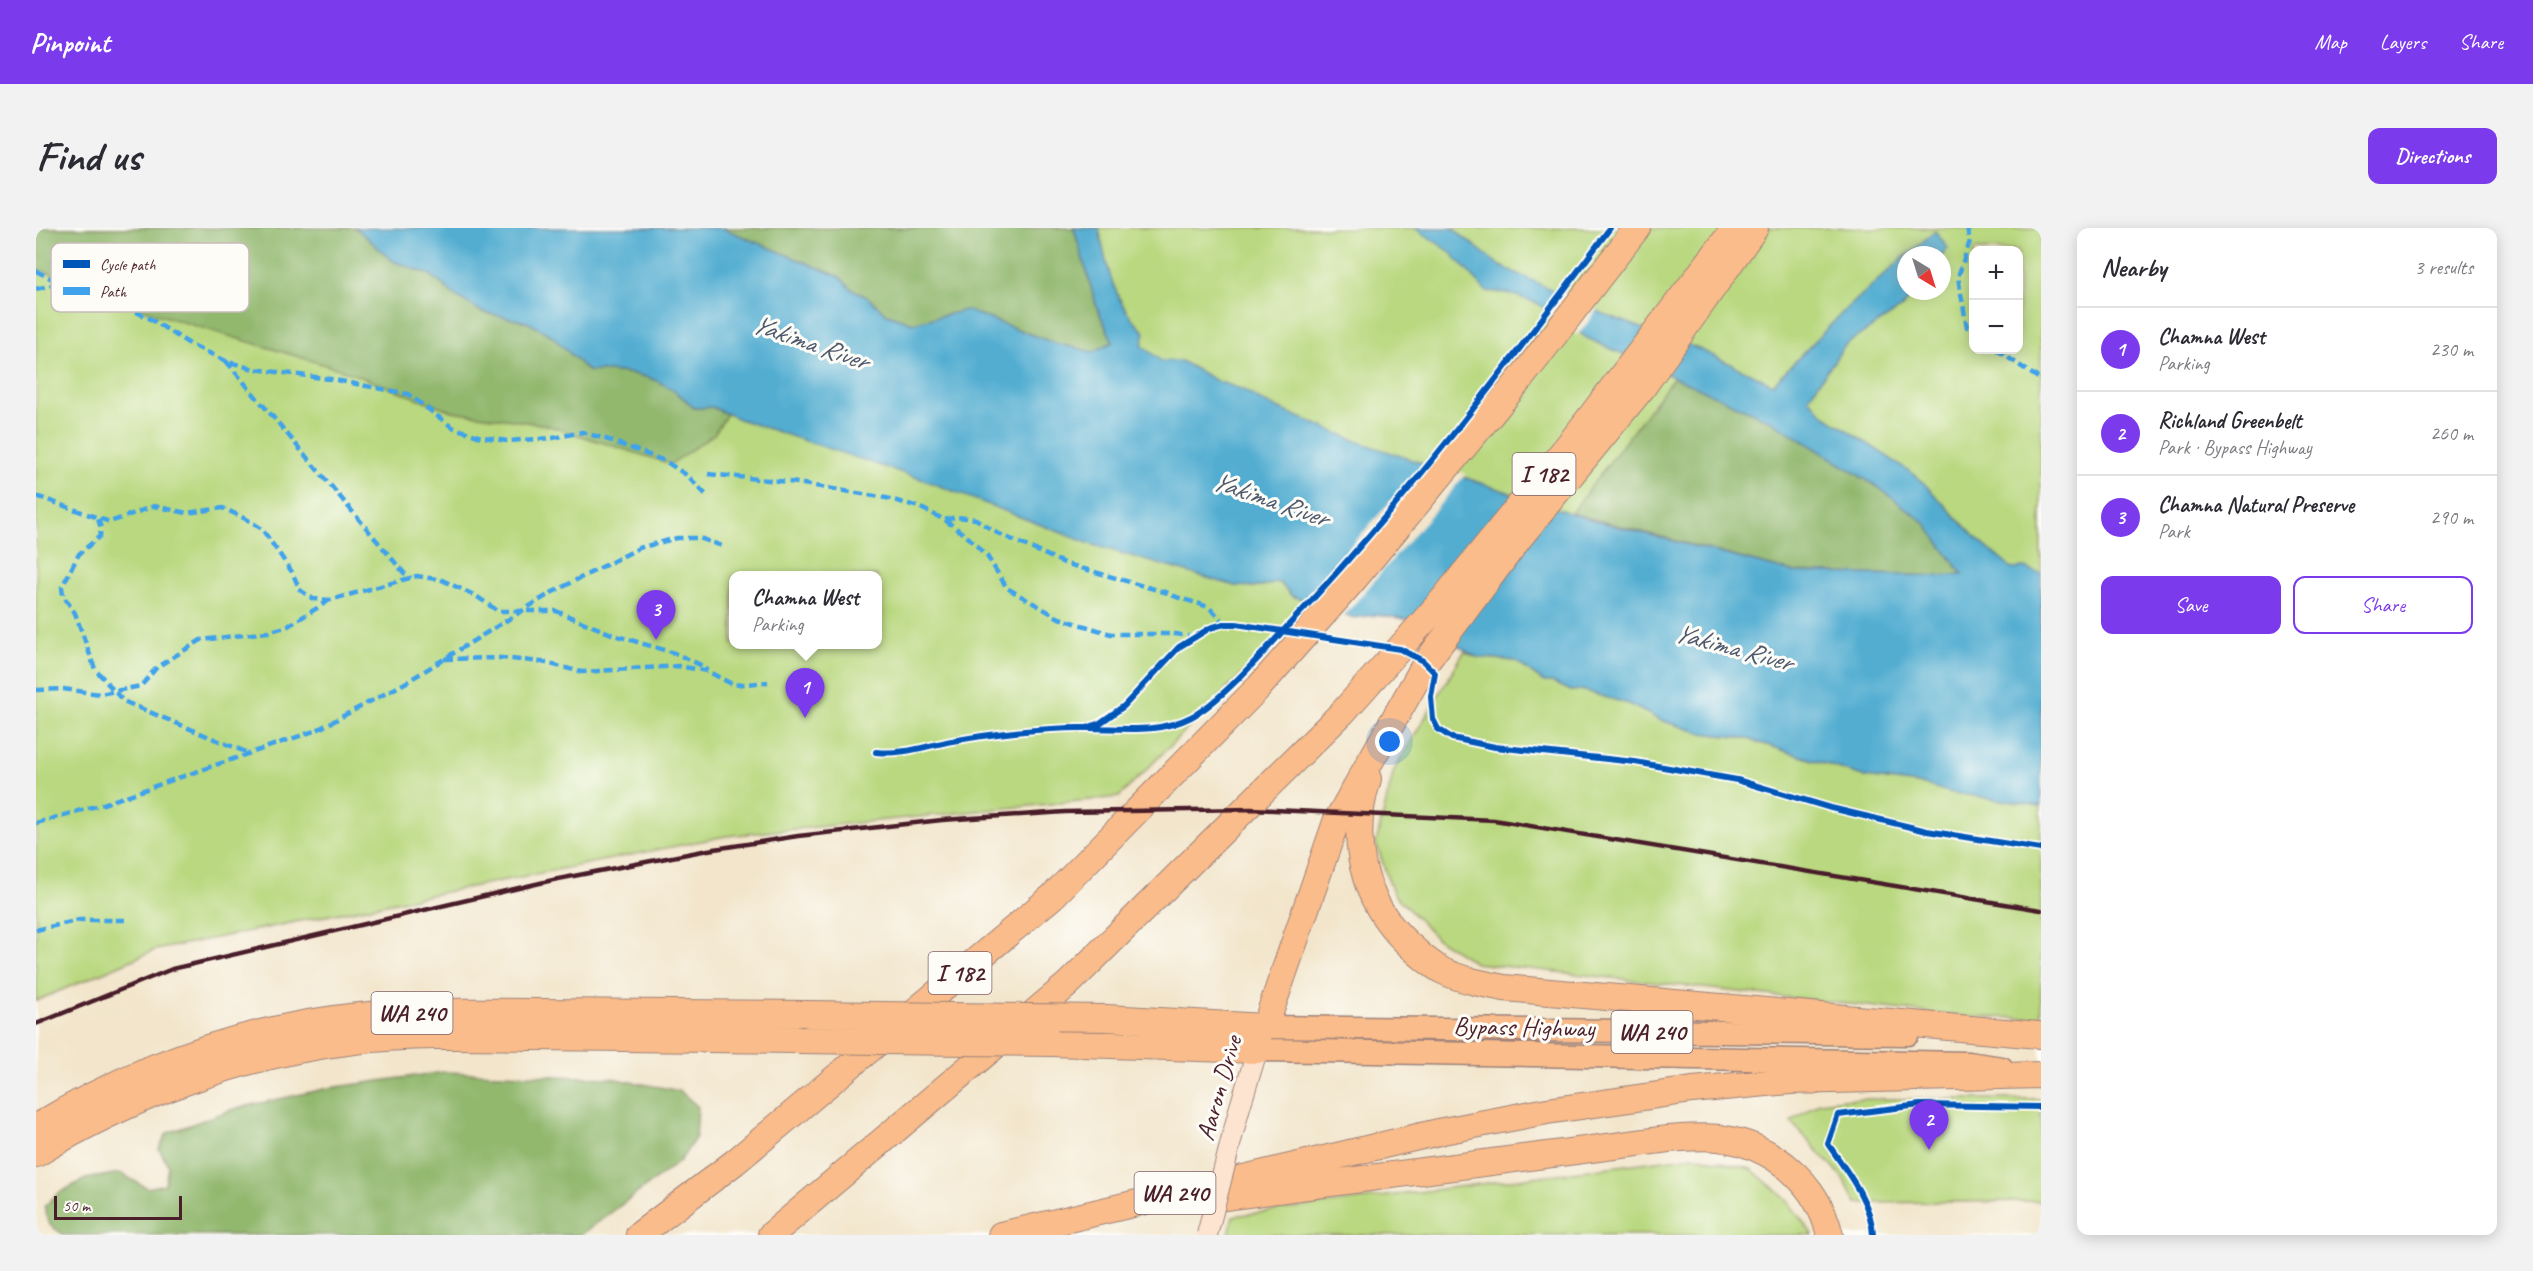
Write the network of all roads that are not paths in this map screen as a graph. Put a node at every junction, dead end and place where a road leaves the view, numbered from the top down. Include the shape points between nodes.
1 (1637, 228) edge
2 (1735, 228) edge
3 (1755, 228) edge
4 (1378, 744) junction
5 (2040, 1035) edge
6 (1261, 1039) junction
7 (2041, 1075) edge
8 (36, 1127) edge
9 (36, 1154) edge
10 (1092, 1212) junction
11 (639, 1235) edge
12 (771, 1235) edge
13 (1001, 1235) edge
14 (1207, 1235) edge
15 (1830, 1235) edge

1 - 11 highway, I 182 via 1592,290 1436,483 1259,687 1053,896 745,1155
2 - 12 highway, I 182 via 1578,433 1343,712 1068,984
3 - 4 highway via 1643,387 1520,537 1427,661
4 - 5 highway via 1362,798 1358,834 1367,882 1386,921 1420,955 1442,970 1469,981 1504,988
4 - 6 highway via 1328,842
5 - 6 highway, Bypass Highway / WA 240
6 - 7 highway, Bypass Highway via 1969,1063
6 - 8 highway, WA 240, bridge via 1107,1018 449,1011 332,1019 188,1054 94,1094
6 - 9 highway, bridge via 1106,1044 442,1036 353,1041 284,1053 203,1075 124,1106
6 - 14 main road, Aaron Drive, bridge
7 - 10 highway, WA 240 via 1790,1081 1623,1099 1498,1119
10 - 13 highway, WA 240
10 - 15 highway via 1668,1139 1718,1137 1775,1156 1794,1172 1818,1203

